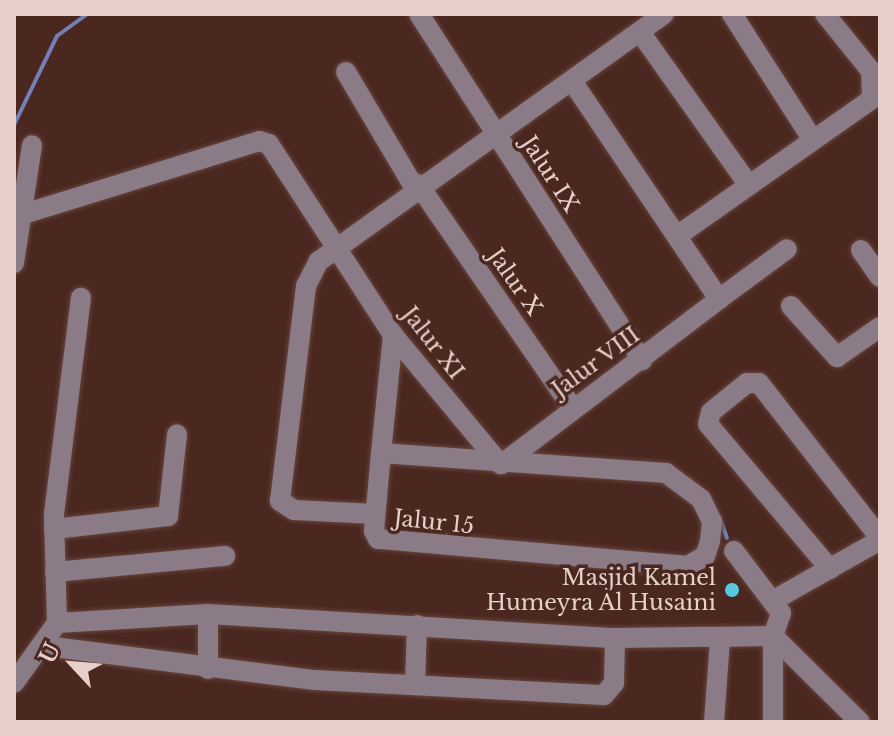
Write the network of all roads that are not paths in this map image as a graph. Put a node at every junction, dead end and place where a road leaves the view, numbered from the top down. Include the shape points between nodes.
1 (419, 14) edge
2 (664, 14) edge
3 (732, 14) edge
4 (825, 14) edge
5 (640, 32) junction
6 (876, 68) edge
7 (346, 72) dead end
8 (572, 81) junction
9 (493, 132) junction
10 (813, 140) junction
11 (32, 145) dead end
12 (748, 184) junction
13 (416, 186) junction
14 (20, 215) edge
15 (677, 236) junction
16 (338, 245) junction
17 (787, 249) dead end
18 (861, 250) dead end
19 (14, 263) edge
20 (880, 277) edge
21 (81, 298) dead end
22 (719, 299) junction
23 (791, 306) dead end
24 (880, 327) edge
25 (393, 335) junction
26 (642, 360) junction
27 (572, 407) junction
28 (177, 434) dead end
29 (381, 453) junction
30 (501, 464) junction
31 (375, 514) junction
32 (54, 529) junction
33 (880, 539) edge
34 (734, 551) dead end
35 (225, 556) dead end
36 (830, 569) junction
37 (55, 572) junction
38 (774, 600) junction
39 (208, 614) junction
40 (417, 625) junction
41 (773, 636) junction
42 (615, 638) junction
43 (53, 639) junction
44 (720, 641) junction
45 (208, 669) junction
46 (14, 683) edge
47 (415, 685) junction
48 (841, 700) junction
49 (714, 722) edge
50 (773, 722) edge
51 (841, 722) edge
52 (860, 722) edge

1 - 9 street, Jalur IX
2 - 5 street
3 - 10 street
4 - 6 street
5 - 8 street
5 - 12 street
6 - 10 street via 872,99
7 - 13 street, Jalur X
8 - 9 street
8 - 15 street
9 - 13 street
9 - 26 street, Jalur IX
10 - 12 street
11 - 14 street
12 - 15 street
13 - 16 street
13 - 27 street, Jalur X
14 - 16 street, Jalur XI via 259,141 274,149
14 - 19 street
15 - 22 street
16 - 25 street, Jalur XI
16 - 31 street, Jalur 15 via 306,286 280,501 294,510
17 - 22 street, Jalur VIII
18 - 20 street
21 - 32 street
22 - 26 street, Jalur VIII
23 - 24 street via 837,357
25 - 29 street
25 - 30 street, Jalur XI
26 - 27 street, Jalur VIII
27 - 30 street, Jalur VIII
28 - 32 street via 168,516
29 - 30 street
29 - 31 street
30 - 31 street, Jalur 15 via 627,469 679,479 701,499 712,522 705,556 688,566 389,544 374,531
32 - 37 street
33 - 36 street
33 - 36 street via 759,383 747,383 711,412 708,424
34 - 38 street
35 - 37 street
36 - 38 street
37 - 43 street
38 - 41 street via 781,613
39 - 40 street
39 - 43 street
39 - 45 street
40 - 42 street
40 - 47 street
41 - 44 street
41 - 48 street
41 - 50 street
42 - 44 street
42 - 47 street via 614,683 604,695
43 - 45 street
43 - 46 street
44 - 49 street
45 - 47 street
48 - 51 street
48 - 52 street

